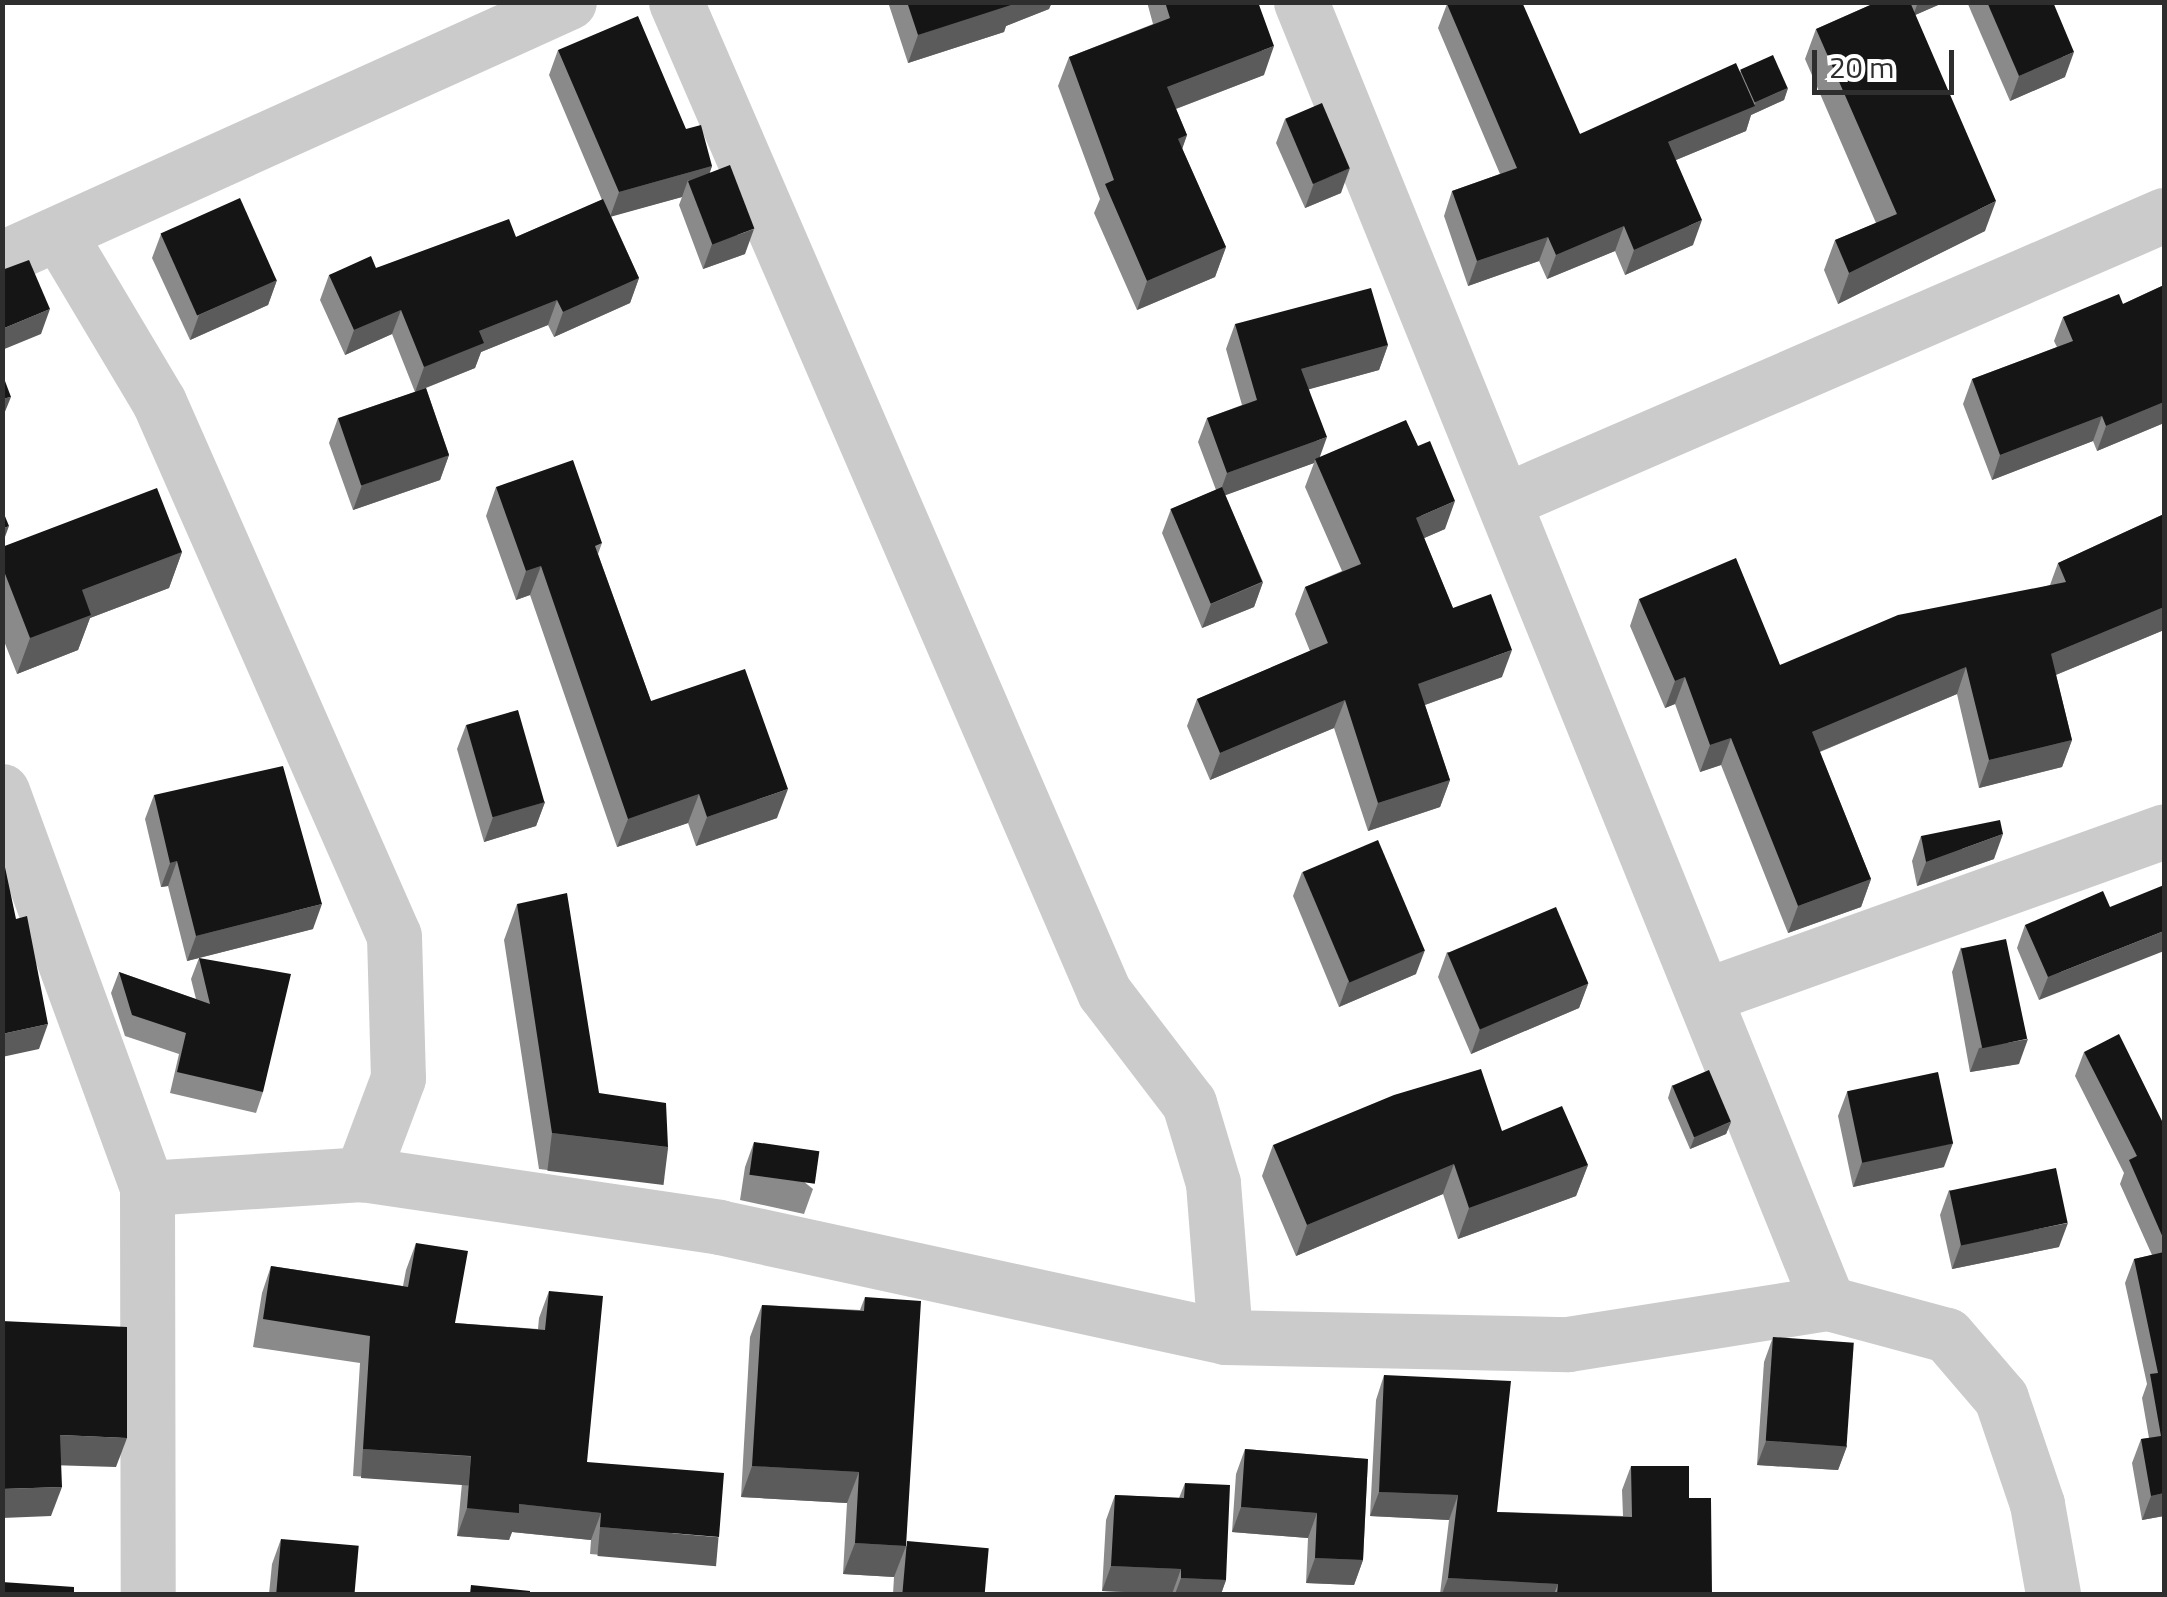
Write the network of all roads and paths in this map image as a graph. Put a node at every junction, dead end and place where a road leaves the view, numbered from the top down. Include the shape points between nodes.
1 (568, 2) edge
2 (676, 2) edge
3 (1301, 2) edge
4 (2164, 214) edge
5 (60, 236) junction
6 (2, 258) edge
7 (1504, 502) junction
8 (2, 791) edge
9 (2164, 832) edge
10 (1704, 996) junction
11 (362, 1174) junction
12 (147, 1188) junction
13 (1828, 1303) junction
14 (1225, 1337) junction
15 (148, 1594) edge
16 (2054, 1594) edge

1 - 5 street
2 - 14 street via 1104,992 1189,1103 1213,1184
3 - 7 street
4 - 7 street
5 - 6 street
5 - 11 street via 159,402 394,936 398,1078
7 - 10 street
8 - 12 street
9 - 10 street
10 - 13 street
11 - 12 street
11 - 14 street via 718,1227
12 - 15 street
13 - 14 street via 1568,1344
13 - 16 street via 1946,1335 2001,1398 2037,1504

